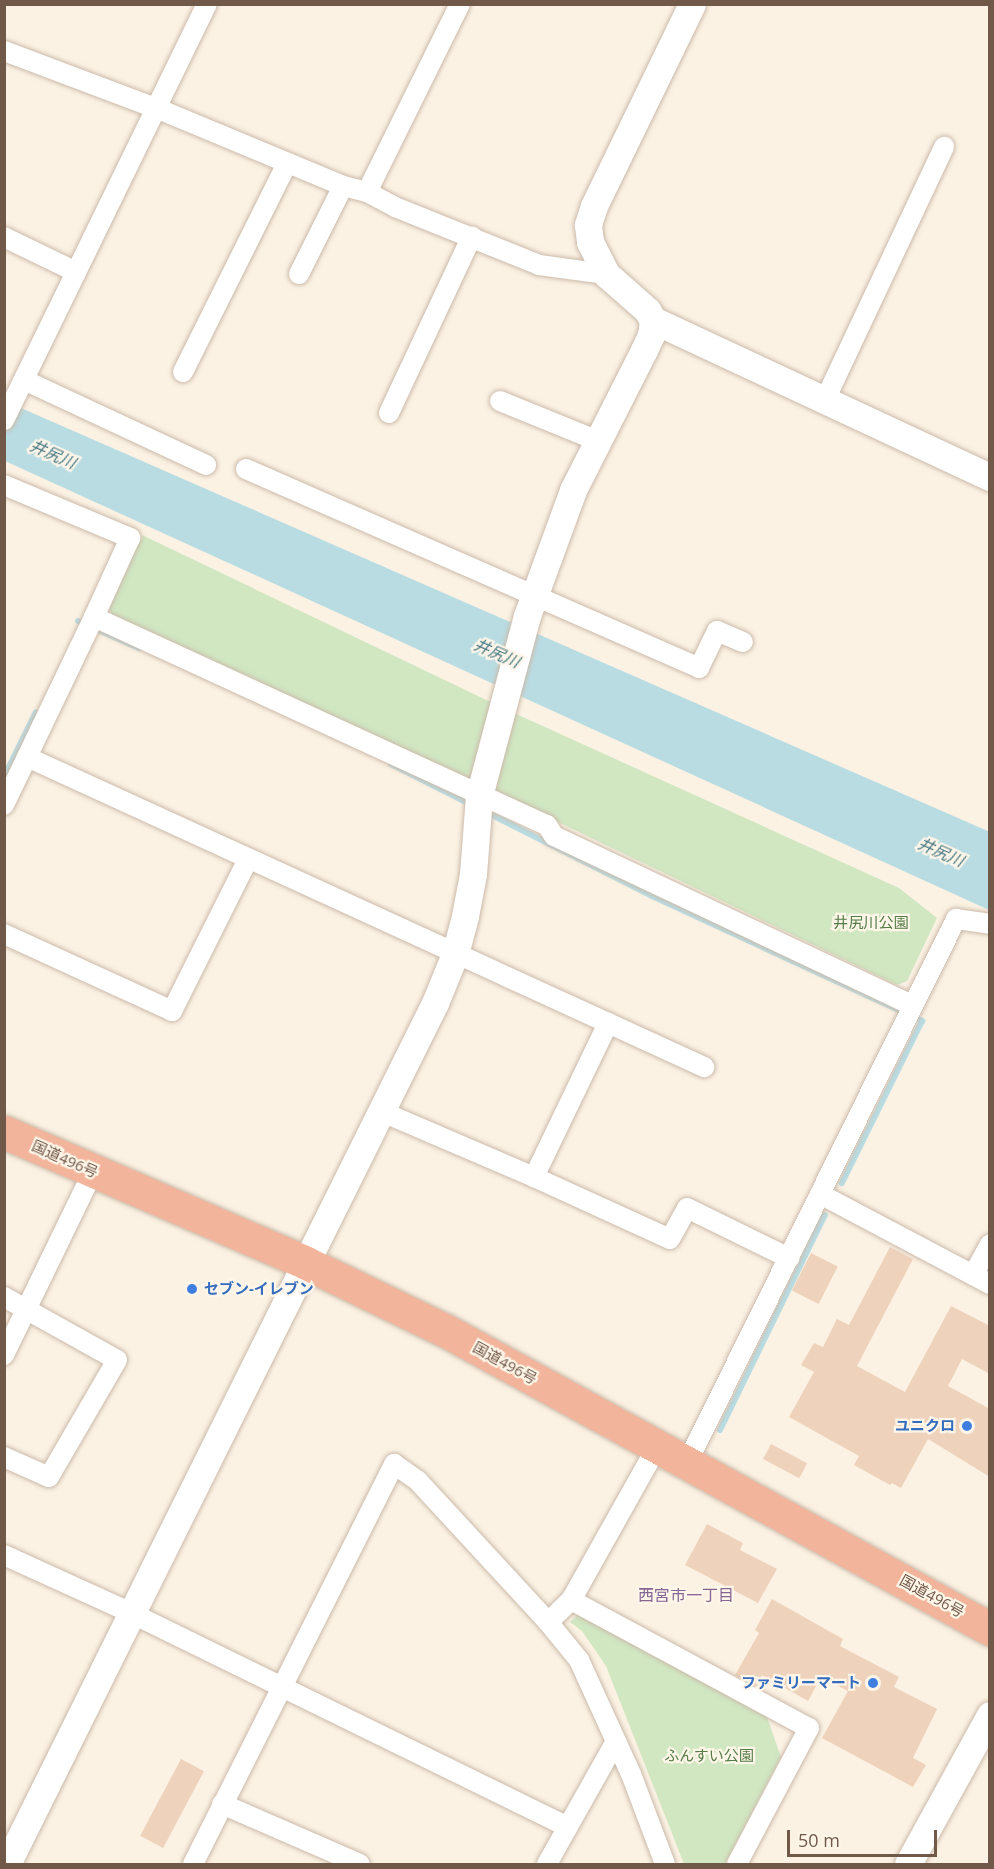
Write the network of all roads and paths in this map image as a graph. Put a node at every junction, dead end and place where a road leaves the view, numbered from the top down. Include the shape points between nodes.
1 (207, 4) edge
2 (460, 4) edge
3 (692, 4) edge
4 (4, 51) edge
5 (156, 108) junction
6 (944, 147) dead end
7 (287, 163) junction
8 (343, 186) junction
9 (367, 192) junction
10 (472, 236) junction
11 (4, 237) edge
12 (76, 272) junction
13 (299, 274) dead end
14 (606, 274) junction
15 (653, 320) junction
16 (183, 372) dead end
17 (22, 384) junction
18 (825, 400) junction
19 (500, 401) dead end
20 (388, 413) dead end
21 (4, 420) edge
22 (598, 441) junction
23 (206, 465) dead end
24 (246, 469) dead end
25 (990, 477) edge
26 (4, 485) edge
27 (531, 605) junction
28 (94, 617) junction
29 (743, 642) dead end
30 (27, 758) junction
31 (478, 796) junction
32 (4, 805) edge
33 (248, 859) junction
34 (990, 924) edge
35 (4, 934) edge
36 (455, 954) junction
37 (912, 1006) junction
38 (608, 1023) junction
39 (704, 1067) dead end
40 (380, 1112) junction
41 (4, 1132) edge
42 (93, 1172) junction
43 (534, 1177) junction
44 (820, 1194) junction
45 (990, 1244) edge
46 (789, 1258) junction
47 (306, 1263) junction
48 (981, 1279) edge
49 (4, 1297) edge
50 (28, 1310) junction
51 (4, 1355) edge
52 (657, 1447) junction
53 (4, 1457) edge
54 (687, 1463) junction
55 (4, 1555) edge
56 (572, 1600) junction
57 (131, 1612) junction
58 (548, 1622) junction
59 (990, 1629) edge
60 (280, 1688) junction
61 (990, 1714) edge
62 (615, 1743) junction
63 (222, 1804) junction
64 (567, 1827) junction
65 (7, 1864) edge
66 (193, 1864) edge
67 (360, 1864) edge
68 (547, 1864) edge
69 (665, 1864) edge
70 (737, 1864) edge
71 (908, 1864) edge

1 - 5 street
2 - 9 street
3 - 14 street via 594,206 588,225 590,242
4 - 5 street
5 - 7 street
5 - 12 street
6 - 18 street
7 - 8 street
7 - 16 street
8 - 9 street
8 - 13 street
9 - 10 street via 395,207
10 - 14 street via 539,265
10 - 20 street
11 - 12 street
12 - 17 street
14 - 15 street
15 - 18 street
15 - 22 street via 648,343
17 - 21 street
17 - 23 street
18 - 25 street
19 - 22 street
22 - 27 street via 573,490
24 - 27 street
26 - 28 street via 130,538
27 - 29 street via 699,668 717,631
27 - 31 street
28 - 30 street
28 - 31 street
30 - 32 street
30 - 33 street
31 - 36 street via 472,874
31 - 37 street via 547,825 554,836
33 - 35 street via 172,1011
33 - 36 street
34 - 37 street via 956,919
36 - 38 street
36 - 40 street
37 - 44 street
38 - 39 street
38 - 43 street
40 - 43 street
40 - 47 street
41 - 42 highway, 国道496号
42 - 47 highway, 国道496号
42 - 50 street
43 - 46 street via 670,1239 687,1209
44 - 46 street
44 - 48 street
45 - 48 street
46 - 54 street
47 - 52 highway, 国道496号 via 450,1333
47 - 57 street
49 - 50 street
50 - 51 street
50 - 53 street via 117,1360 49,1477
52 - 54 highway, 国道496号
52 - 56 street
54 - 59 highway, 国道496号
55 - 57 street
56 - 58 street
56 - 70 street via 809,1728
57 - 60 street
57 - 65 street
58 - 60 street via 418,1481 394,1464
58 - 62 street via 579,1660
60 - 63 street
60 - 64 street
61 - 71 street
62 - 64 street
62 - 69 street
63 - 66 street
63 - 67 street
64 - 68 street

